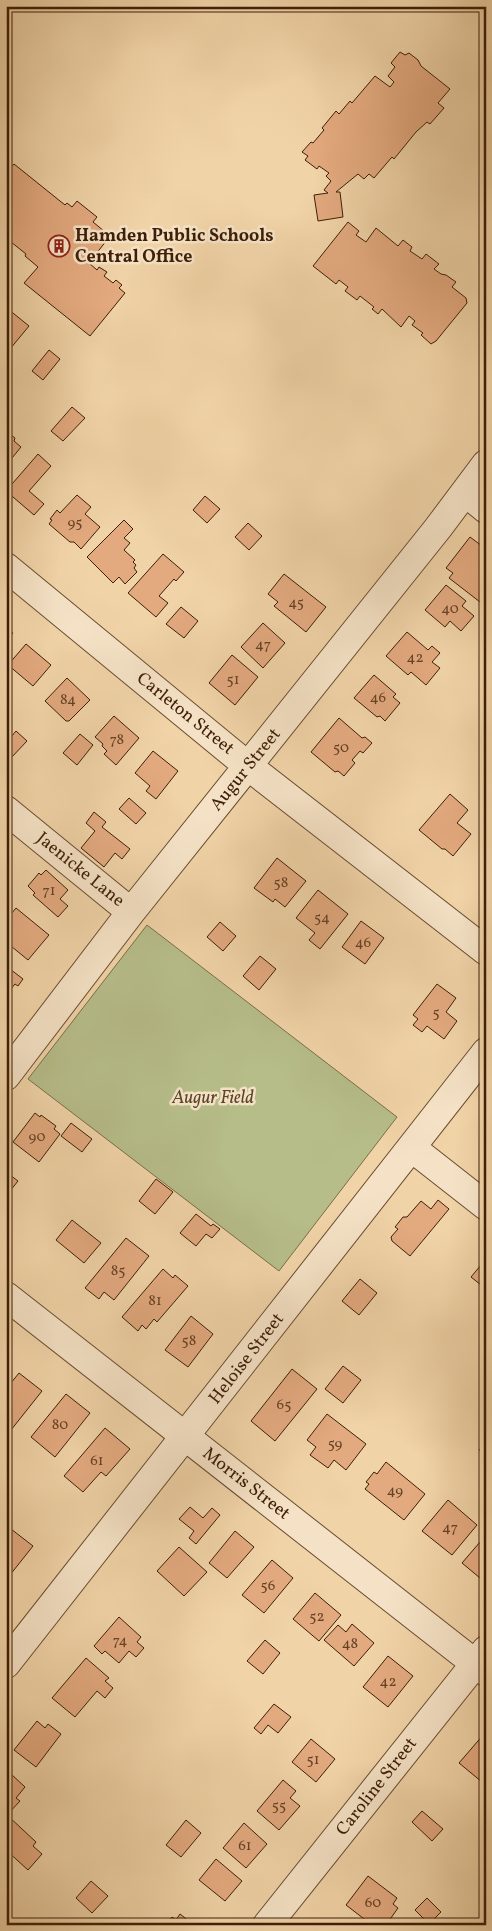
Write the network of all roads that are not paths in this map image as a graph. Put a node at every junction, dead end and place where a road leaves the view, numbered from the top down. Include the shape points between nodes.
1 (486, 464) edge
2 (475, 500) edge
3 (6, 567) edge
4 (248, 766) junction
5 (6, 810) edge
6 (131, 912) junction
7 (486, 950) edge
8 (486, 1052) edge
9 (6, 1076) edge
10 (412, 1148) junction
11 (486, 1206) edge
12 (6, 1296) edge
13 (186, 1437) junction
14 (482, 1662) edge
15 (6, 1664) edge
16 (268, 1925) edge

1 - 2 street, Augur Street
2 - 4 street, Augur Street via 438,528
3 - 4 street, Carleton Street
4 - 6 street, Augur Street
4 - 7 street, Carleton Street
5 - 6 street, Jaenicke Lane
6 - 9 street, Augur Street
8 - 10 street, Heloise Street
10 - 11 street
10 - 13 street, Heloise Street
12 - 13 street, Morris Street
13 - 14 street, Morris Street
13 - 15 street, Heloise Street
14 - 16 street, Caroline Street

